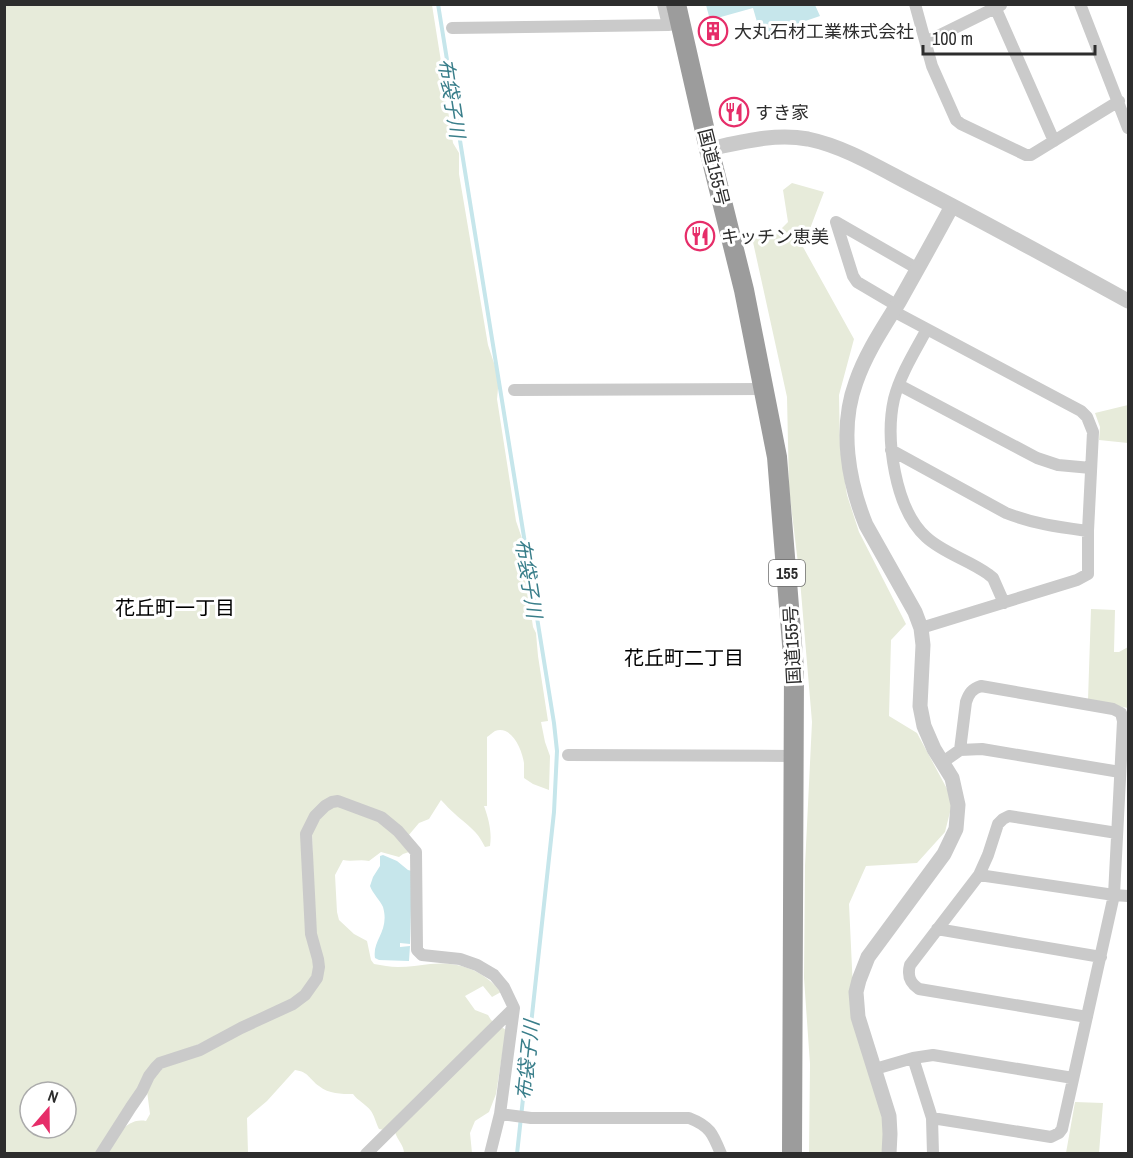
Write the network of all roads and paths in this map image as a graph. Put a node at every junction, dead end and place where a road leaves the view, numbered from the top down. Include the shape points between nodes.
1 (663, 4) edge
2 (915, 4) edge
3 (1080, 4) edge
4 (999, 6) edge
5 (675, 18) edge
6 (452, 28) dead end
7 (926, 42) junction
8 (1119, 101) junction
9 (1128, 128) edge
10 (1054, 141) junction
11 (709, 149) junction
12 (952, 206) junction
13 (918, 268) junction
14 (1128, 301) edge
15 (895, 308) junction
16 (927, 329) junction
17 (899, 385) junction
18 (765, 389) junction
19 (514, 390) dead end
20 (891, 450) junction
21 (1091, 468) junction
22 (1088, 531) junction
23 (1004, 603) junction
24 (921, 628) junction
25 (960, 750) junction
26 (568, 755) dead end
27 (794, 756) junction
28 (944, 762) junction
29 (1120, 772) junction
30 (1117, 833) junction
31 (978, 875) junction
32 (1114, 895) junction
33 (1128, 896) edge
34 (937, 929) junction
35 (1101, 957) junction
36 (514, 1008) junction
37 (1087, 1017) junction
38 (914, 1058) junction
39 (875, 1069) junction
40 (1073, 1078) junction
41 (503, 1114) junction
42 (932, 1118) junction
43 (101, 1154) edge
44 (366, 1154) edge
45 (490, 1154) edge
46 (721, 1154) edge
47 (792, 1154) edge
48 (889, 1154) edge
49 (933, 1154) edge

1 - 5 street
2 - 7 street
3 - 8 street
4 - 7 street
4 - 10 street
5 - 6 street
5 - 11 highway, 国道155号 / 155
7 - 10 street via 935,75 961,124 1026,155
8 - 9 street
8 - 10 street
11 - 12 street via 761,138 808,139 855,155
11 - 18 highway, 国道155号 / 155
12 - 13 street
12 - 14 street
13 - 15 street
13 - 15 street via 836,222 857,282
15 - 16 street
15 - 24 street via 855,383 848,424 849,463 866,525
16 - 17 street
16 - 21 street via 1081,411 1093,432
17 - 20 street via 894,399
17 - 21 street via 1037,458 1058,465
18 - 19 street
18 - 27 highway, 国道155号 / 155 via 777,457 789,598
20 - 22 street via 1014,516 1047,526
20 - 23 street via 902,501 912,520 927,539 993,578
21 - 22 street
22 - 23 street via 1088,574
23 - 24 street
24 - 28 street via 920,706 928,736
25 - 28 street
25 - 29 street via 982,749
25 - 29 street via 966,702 974,688 981,686 1121,713
26 - 27 street
27 - 47 highway, 国道155号 / 155
28 - 39 street via 958,805 956,829 939,862 868,957 856,992 858,1017
29 - 30 street
30 - 31 street via 1009,816 998,824
30 - 32 street
31 - 32 street
31 - 34 street
32 - 33 street
32 - 35 street
34 - 35 street
34 - 37 street via 910,965 909,977 919,989
35 - 37 street
36 - 41 street
36 - 43 street via 494,975 477,964 422,955 417,950 416,852 381,817 332,802 315,816 306,834 310,934 318,959 317,978 293,1004 200,1050 160,1063
36 - 44 street
37 - 40 street
38 - 39 street
38 - 40 street via 933,1055
38 - 42 street
39 - 48 street via 889,1116
40 - 42 street via 1062,1129 1051,1137
41 - 45 street
41 - 46 street via 531,1118 689,1118 712,1132
42 - 49 street

